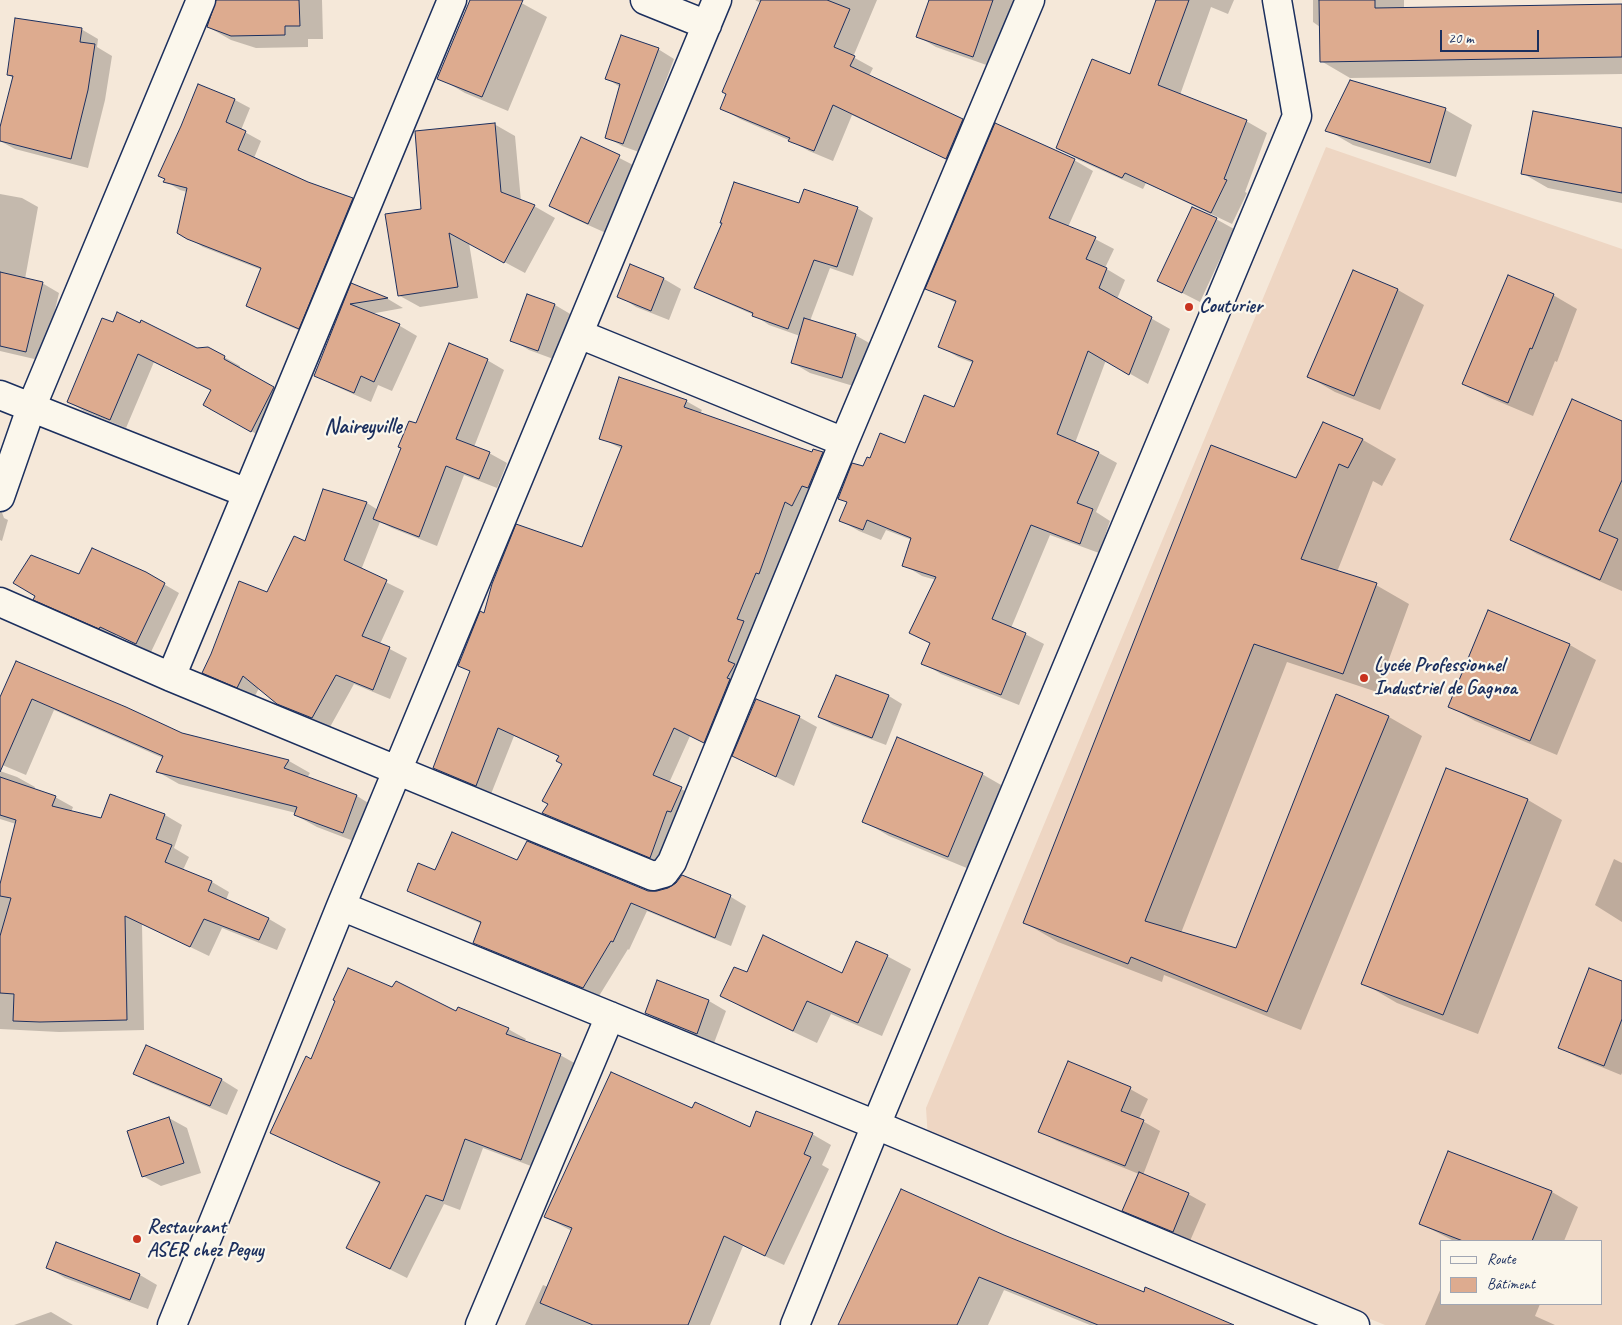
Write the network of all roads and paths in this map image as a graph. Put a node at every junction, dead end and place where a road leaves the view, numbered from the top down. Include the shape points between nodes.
1 (201, 0) edge
2 (452, 0) edge
3 (645, 0) edge
4 (718, 0) edge
5 (1030, 0) edge
6 (1277, 0) edge
7 (707, 25) junction
8 (579, 334) junction
9 (0, 395) edge
10 (31, 408) junction
11 (844, 442) junction
12 (247, 493) junction
13 (0, 497) edge
14 (0, 602) edge
15 (171, 678) junction
16 (398, 770) junction
17 (341, 906) junction
18 (610, 1016) junction
19 (876, 1125) junction
20 (172, 1325) edge
21 (480, 1325) edge
22 (795, 1325) edge
23 (1355, 1325) edge

1 - 10 street
2 - 12 street
3 - 7 street
4 - 7 street
5 - 11 street
6 - 19 street via 1297,116
7 - 8 street
8 - 11 street
8 - 16 street
9 - 10 street
10 - 12 street
10 - 13 street
11 - 16 street via 672,862 664,873 653,876
12 - 15 street
14 - 15 street
15 - 16 street
16 - 17 street
17 - 18 street
17 - 20 street
18 - 19 street
18 - 21 street
19 - 22 street
19 - 23 street

